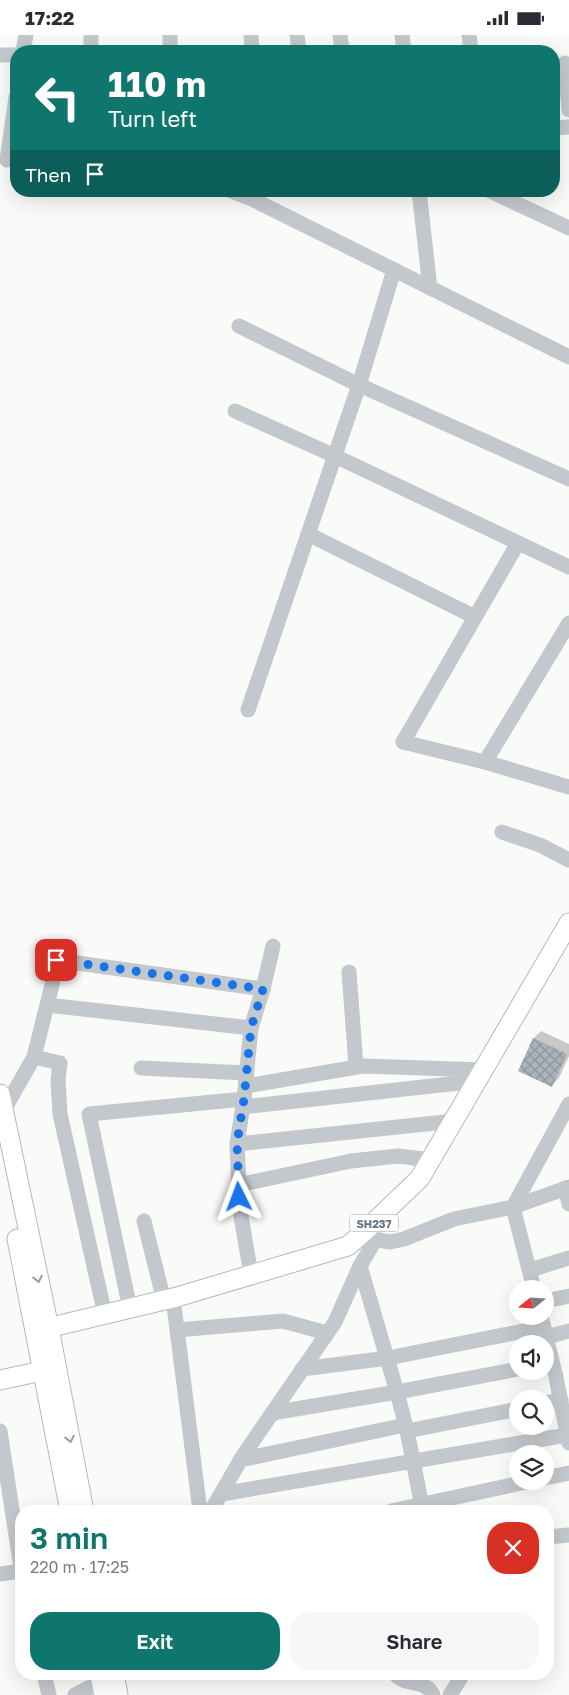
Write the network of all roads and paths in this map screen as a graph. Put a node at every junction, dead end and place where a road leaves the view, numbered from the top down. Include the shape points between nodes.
1 (562, 63) edge
2 (569, 110) edge
3 (10, 144) edge
4 (8, 160) edge
5 (256, 197) edge
6 (420, 197) edge
7 (503, 197) edge
8 (569, 228) edge
9 (394, 270) junction
10 (430, 288) junction
11 (239, 326) dead end
12 (569, 357) edge
13 (359, 385) junction
14 (235, 411) dead end
15 (335, 455) junction
16 (569, 479) edge
17 (308, 534) junction
18 (518, 543) junction
19 (569, 567) edge
20 (475, 617) junction
21 (569, 623) edge
22 (248, 710) dead end
23 (485, 762) junction
24 (569, 787) edge
25 (502, 832) dead end
26 (569, 860) edge
27 (569, 923) edge
28 (273, 946) dead end
29 (349, 972) dead end
30 (263, 989) junction
31 (47, 1005) junction
32 (251, 1028) junction
33 (34, 1057) junction
34 (356, 1066) junction
35 (141, 1068) dead end
36 (480, 1076) junction
37 (245, 1091) junction
38 (569, 1104) edge
39 (1, 1107) edge
40 (454, 1121) junction
41 (237, 1143) junction
42 (0, 1149) edge
43 (431, 1160) junction
44 (238, 1185) junction
45 (567, 1187) edge
46 (569, 1204) edge
47 (513, 1207) junction
48 (144, 1221) dead end
49 (368, 1238) junction
50 (569, 1257) edge
51 (360, 1266) junction
52 (530, 1270) junction
53 (251, 1275) junction
54 (532, 1280) edge
55 (569, 1296) edge
56 (168, 1299) junction
57 (554, 1299) edge
58 (130, 1309) junction
59 (105, 1315) junction
60 (544, 1327) edge
61 (42, 1329) junction
62 (177, 1330) junction
63 (569, 1331) edge
64 (327, 1333) junction
65 (388, 1358) junction
66 (555, 1367) edge
67 (302, 1369) junction
68 (42, 1371) junction
69 (509, 1371) edge
70 (0, 1380) edge
71 (397, 1392) junction
72 (561, 1400) junction
73 (554, 1401) edge
74 (509, 1411) edge
75 (272, 1413) junction
76 (406, 1428) junction
77 (0, 1431) edge
78 (568, 1439) edge
79 (240, 1460) junction
80 (413, 1462) junction
81 (569, 1473) edge
82 (554, 1476) edge
83 (509, 1486) edge
84 (221, 1494) junction
85 (69, 1505) edge
86 (83, 1505) edge
87 (199, 1505) edge
88 (215, 1505) edge
89 (421, 1505) edge
90 (434, 1505) edge
91 (15, 1530) edge
92 (569, 1535) edge
93 (554, 1536) edge
94 (15, 1571) edge
95 (0, 1574) edge
96 (45, 1680) edge
97 (406, 1680) edge
98 (459, 1680) edge
99 (105, 1681) edge
100 (49, 1695) edge
101 (75, 1695) edge
102 (118, 1695) edge
103 (432, 1695) edge
104 (450, 1695) edge

1 - 2 street
3 - 4 street
5 - 9 street
6 - 10 street
7 - 8 street
9 - 10 street
9 - 13 street
10 - 12 street
11 - 13 street
13 - 15 street
13 - 16 street
14 - 15 street
15 - 17 street
15 - 18 street
17 - 20 street
17 - 22 street
18 - 19 street
18 - 20 street
20 - 23 street via 403,742
21 - 23 street
23 - 24 street
25 - 26 street via 540,845
27 - 36 main road, SH237
28 - 30 street
29 - 34 street
30 - 31 street via 56,960
30 - 32 street
31 - 32 street
31 - 33 street
32 - 37 street
33 - 39 street
33 - 59 street via 60,1063 60,1114
34 - 36 street via 375,1065
34 - 37 street
35 - 37 street
36 - 37 street
36 - 40 main road, SH237
37 - 41 street
37 - 58 street via 89,1114
38 - 47 street
39 -> 61 main road
40 - 41 street
40 - 43 main road, SH237
41 - 44 street
42 - 61 main road
43 - 44 street via 398,1156 351,1161
43 - 49 main road, SH237
44 - 53 street
45 - 46 street
45 - 47 street
47 - 49 street via 454,1219 390,1242
47 - 52 street
48 - 56 street
49 - 51 street
49 - 53 main road, SH237
50 - 52 street
51 - 64 street
51 - 65 street
52 - 54 street
53 - 56 main road, SH237
55 - 57 street
56 - 58 main road, SH237
56 - 62 street
58 - 59 main road, SH237
59 - 61 main road, SH237
60 - 63 street
60 - 65 street
60 - 66 street
61 - 68 main road
61 -> 86 main road
62 - 64 street via 283,1321
62 - 87 street
64 - 67 street
65 - 67 street
65 - 71 street
66 - 72 street
67 - 75 street
68 - 70 main road
68 - 85 main road
69 - 71 street
71 - 75 street
71 - 76 street
72 - 73 street
72 - 78 street
74 - 76 street
75 - 79 street
76 - 79 street
76 - 80 street
77 - 91 street
78 - 80 street
79 - 84 street
80 - 84 street
80 - 89 street
81 - 82 street
83 - 90 street
84 - 88 street
92 - 93 street
94 - 95 street
96 - 100 street
97 - 103 street via 425,1685
98 - 104 street
99 - 101 street
99 - 102 main road

